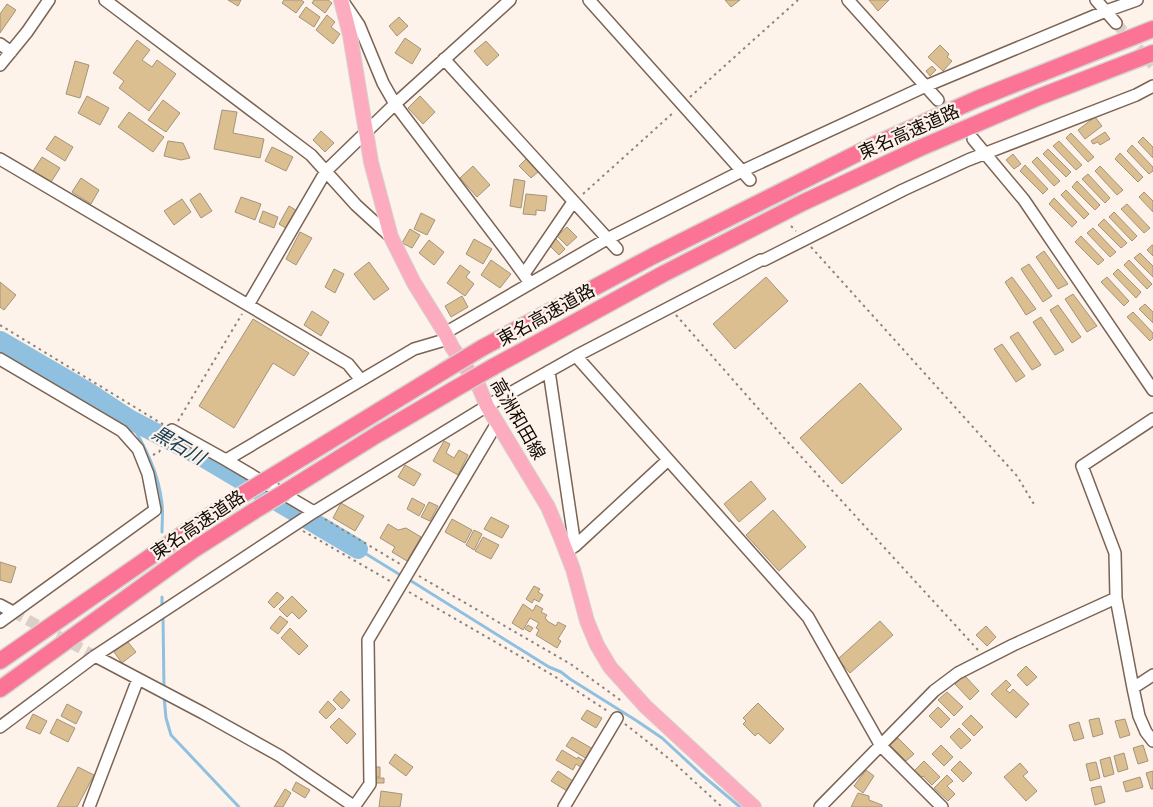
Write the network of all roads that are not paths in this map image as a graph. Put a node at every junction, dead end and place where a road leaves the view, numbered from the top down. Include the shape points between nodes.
1 (49, 0) edge
2 (105, 0) edge
3 (342, 0) edge
4 (510, 0) edge
5 (589, 0) edge
6 (848, 0) edge
7 (1096, 0) edge
8 (1137, 0) edge
9 (1106, 11) junction
10 (1116, 23) tunnel mouth
11 (1153, 29) edge
12 (0, 44) edge
13 (11, 52) junction
14 (1153, 53) edge
15 (444, 60) junction
16 (0, 65) edge
17 (926, 86) junction
18 (1153, 86) edge
19 (938, 100) tunnel mouth
20 (395, 104) junction
21 (366, 132) junction
22 (973, 139) tunnel mouth
23 (986, 153) junction
24 (0, 159) edge
25 (326, 171) junction
26 (746, 176) junction
27 (574, 202) junction
28 (391, 237) junction
29 (606, 239) junction
30 (617, 250) dead end
31 (527, 278) junction
32 (248, 305) junction
33 (446, 336) junction
34 (576, 356) junction
35 (0, 359) edge
36 (549, 371) junction
37 (361, 380) junction
38 (1153, 390) edge
39 (487, 406) junction
40 (1153, 419) edge
41 (497, 423) junction
42 (172, 430) road end
43 (226, 460) junction
44 (668, 460) junction
45 (313, 513) junction
46 (571, 549) junction
47 (1116, 598) junction
48 (0, 605) edge
49 (13, 612) junction
50 (0, 622) edge
51 (95, 656) junction
52 (0, 661) edge
53 (1153, 675) edge
54 (138, 680) junction
55 (0, 688) edge
56 (1133, 688) junction
57 (618, 718) road end
58 (0, 727) edge
59 (1153, 741) edge
60 (881, 746) junction
61 (89, 807) edge
62 (354, 807) edge
63 (564, 807) edge
64 (754, 807) edge
65 (820, 807) edge
66 (942, 807) edge

1 - 13 street
2 - 25 street via 311,155
3 - 20 street via 359,25 383,84
3 - 21 main road, 高洲和田線
4 - 15 street
5 - 26 street
6 - 17 street
7 - 9 street
8 - 9 street
9 - 10 street
9 - 17 street
11 - 52 highway, 東名高速道路, bridge via 977,99 874,145 653,256 482,348 237,498
12 - 13 street
13 - 16 street
14 - 55 highway, 東名高速道路, bridge via 920,148 802,203 492,367 378,434 194,550
15 - 20 street
15 - 27 street
17 - 19 street
17 - 26 street
18 - 23 street
20 - 21 street
20 - 31 street
21 - 25 street
21 - 28 main road, 高洲和田線
22 - 23 street
23 - 34 street via 761,260
23 - 38 street via 1024,200
24 - 32 street
25 - 28 street
25 - 32 street
26 - 29 street
27 - 29 street
27 - 31 street
28 - 33 main road, 高洲和田線
29 - 30 street
29 - 31 street
31 - 33 street
32 - 37 street via 348,364
33 - 37 street via 414,349
33 - 39 main road, 高洲和田線 via 479,387
34 - 36 street
34 - 44 street
35 - 49 street via 122,430 138,449 148,474 156,510
36 - 39 street
36 - 46 street
37 - 43 street
39 - 41 main road, 高洲和田線
39 - 45 street
40 - 47 street via 1082,466 1115,553
41 - 46 main road, 高洲和田線
41 - 62 street via 368,640 370,784
42 - 43 street
43 - 45 street
44 - 46 street
44 - 60 street via 808,617
45 - 51 street
46 - 64 main road, 高洲和田線 via 572,569 587,622 610,667 645,706
47 - 56 street
47 - 60 street via 958,673 934,691
48 - 49 street
49 - 50 street
51 - 54 street
51 - 58 street
53 - 56 street
54 - 61 street
54 - 62 street via 280,756
56 - 59 street via 1139,716
57 - 63 street
60 - 65 street
60 - 66 street

